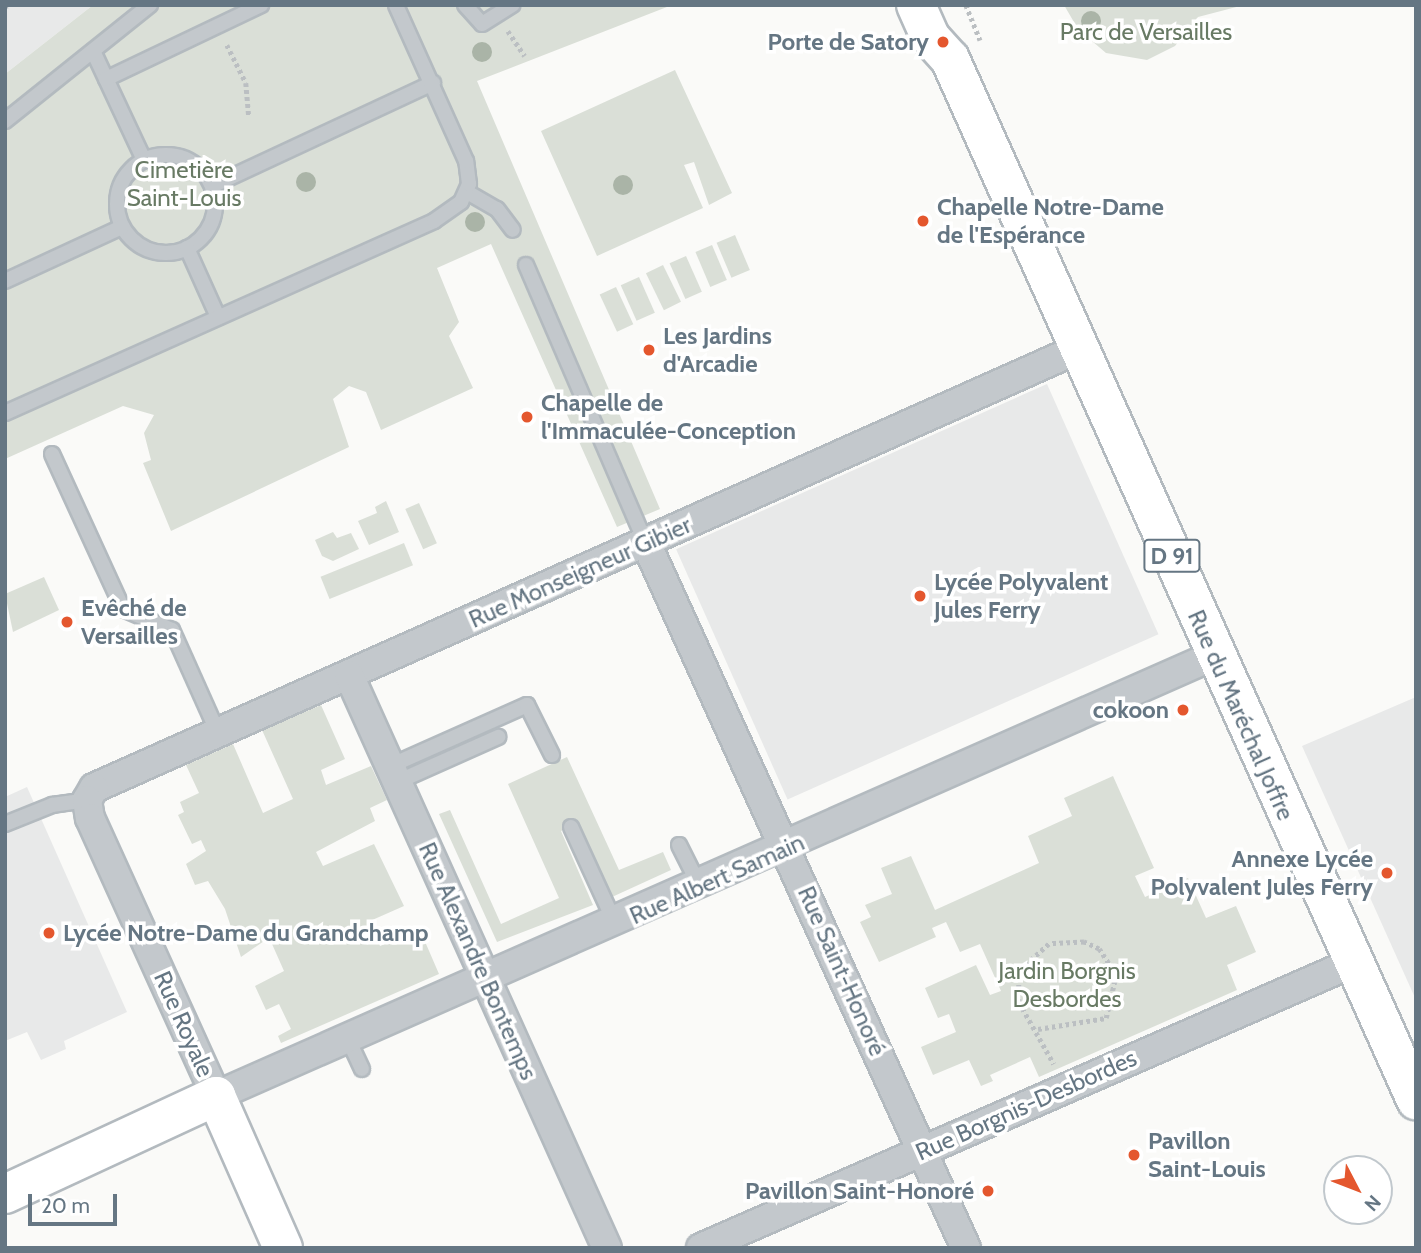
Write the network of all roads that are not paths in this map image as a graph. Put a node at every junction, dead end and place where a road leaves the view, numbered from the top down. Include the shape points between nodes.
1 (150, 5) edge
2 (261, 5) edge
3 (396, 5) edge
4 (465, 5) edge
5 (512, 5) edge
6 (916, 5) edge
7 (941, 5) edge
8 (93, 51) junction
9 (950, 59) junction
10 (106, 79) junction
11 (433, 83) junction
12 (5, 121) edge
13 (144, 160) junction
14 (212, 186) junction
15 (467, 192) junction
16 (122, 227) junction
17 (513, 230) dead end
18 (187, 248) junction
19 (526, 265) dead end
20 (5, 281) edge
21 (218, 317) junction
22 (1079, 349) junction
23 (5, 413) edge
24 (52, 454) dead end
25 (646, 543) junction
26 (1215, 655) junction
27 (349, 675) junction
28 (218, 733) junction
29 (498, 737) dead end
30 (552, 755) dead end
31 (394, 774) junction
32 (87, 800) junction
33 (5, 824) edge
34 (571, 827) dead end
35 (679, 845) dead end
36 (787, 848) junction
37 (700, 886) junction
38 (615, 923) junction
39 (1352, 963) junction
40 (487, 979) junction
41 (348, 1039) junction
42 (362, 1069) dead end
43 (216, 1097) junction
44 (1416, 1100) edge
45 (922, 1150) junction
46 (5, 1194) edge
47 (283, 1248) edge
48 (607, 1248) edge
49 (701, 1248) edge
50 (966, 1248) edge

1 - 8 lane
2 - 10 lane
3 - 11 lane
4 - 5 lane via 482,24
6 - 9 main road, Rue du Maréchal Joffre / D 91 via 930,37
7 - 9 main road, Rue du Maréchal Joffre / D 91 via 950,26
8 - 10 lane
8 - 12 lane
9 - 22 main road, Rue du Maréchal Joffre / D 91
10 - 13 lane
11 - 14 lane
11 - 15 lane via 466,162
13 - 14 lane via 184,159
13 - 16 lane via 122,181 117,204
14 - 18 lane via 211,222
15 - 17 lane via 497,209
15 - 21 lane via 434,222
16 - 18 lane via 158,252
16 - 20 lane
18 - 21 lane
19 - 25 lane
21 - 23 lane
22 - 25 street, Rue Monseigneur Gibier
22 - 26 main road, Rue du Maréchal Joffre / D 91
24 - 28 lane via 123,609 172,630
25 - 27 street, Rue Monseigneur Gibier
25 - 36 street, Rue Saint-Honoré
26 - 36 street, Rue Albert Samain
26 - 39 main road, Rue du Maréchal Joffre / D 91
27 - 28 street, Rue Monseigneur Gibier
27 - 31 street, Rue Alexandre Bontemps
28 - 32 street, Rue Monseigneur Gibier via 94,788
29 - 31 lane
30 - 31 lane via 527,705
31 - 40 street, Rue Alexandre Bontemps
32 - 33 lane via 52,805
32 - 43 street, Rue Royale
34 - 38 lane
35 - 37 lane
36 - 37 street, Rue Albert Samain
36 - 45 street, Rue Saint-Honoré
37 - 38 street, Rue Albert Samain
38 - 40 street, Rue Albert Samain
39 - 44 main road, Rue du Maréchal Joffre / D 91
39 - 45 street, Rue Borgnis-Desbordes
40 - 41 street, Rue Albert Samain
40 - 48 street, Rue Alexandre Bontemps
41 - 42 lane
41 - 43 street, Rue Albert Samain
43 - 46 main road
43 - 47 main road, Rue Royale
45 - 49 street, Rue Borgnis-Desbordes
45 - 50 street, Rue Saint-Honoré

